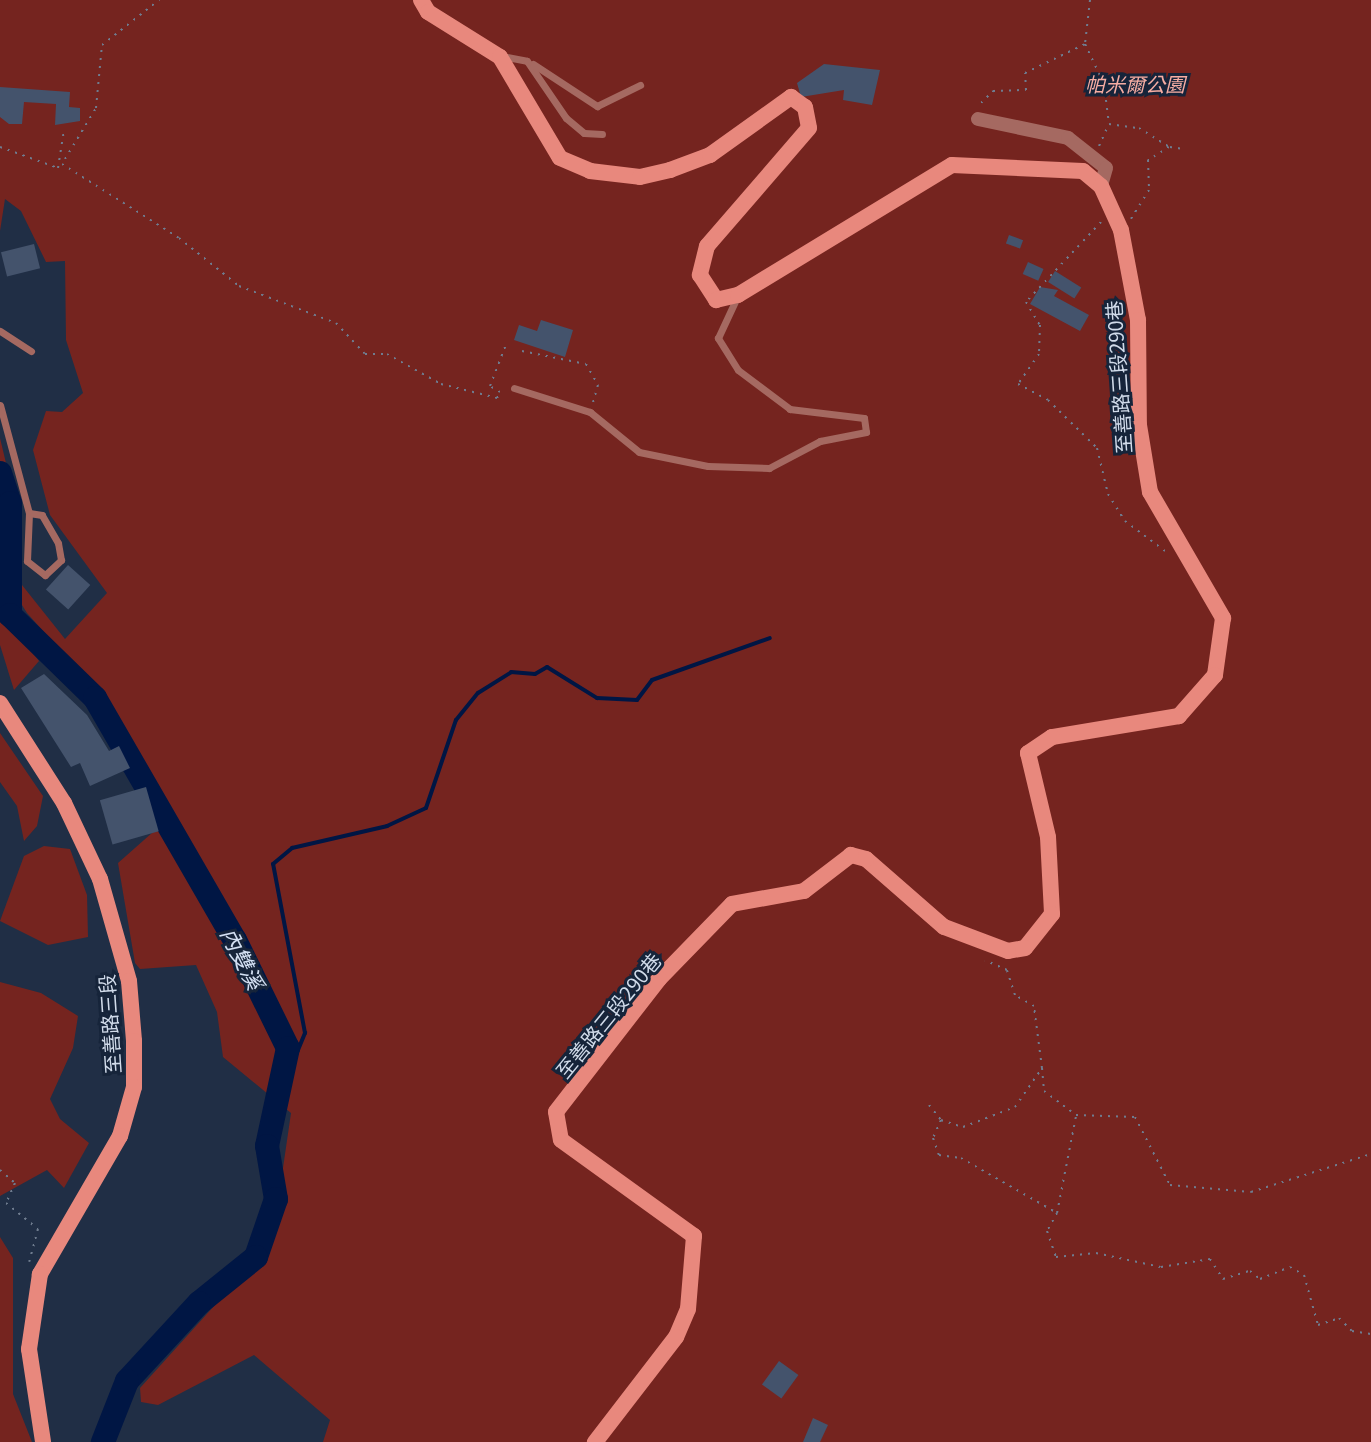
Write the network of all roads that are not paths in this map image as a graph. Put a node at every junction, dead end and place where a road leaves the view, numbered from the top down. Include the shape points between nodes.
1 (421, 0) edge
2 (500, 57) junction
3 (527, 61) junction
4 (640, 85) dead end
5 (978, 119) road end
6 (602, 134) dead end
7 (1101, 186) junction
8 (738, 295) junction
9 (0, 331) edge
10 (31, 351) dead end
11 (514, 388) road end
12 (0, 405) edge
13 (29, 513) junction
14 (0, 703) edge
15 (43, 1442) edge
16 (595, 1442) edge

1 - 2 street via 428,12
2 - 3 lane
2 - 8 street via 560,158 607,175 670,170 710,155 791,97 805,107 809,128 700,260 703,289 716,300
3 - 4 lane via 597,106
3 - 6 lane via 566,118 584,133
5 - 7 street via 1068,138 1106,168
7 - 8 street via 1069,167 952,165
7 - 16 street, 至善路三段290巷 via 1116,217 1138,320 1143,460 1150,492 1223,618 1215,675 1196,704 1169,721 1052,737 1028,753 1048,837 1052,914 1025,948 1008,951 944,927 866,859 851,855 804,891 732,904 659,979 556,1112 561,1140 694,1236 688,1309 676,1337
8 - 11 lane via 718,338 738,370 790,409 864,418 866,432 820,441 769,468 708,466 639,452 590,412
9 - 10 lane
12 - 13 lane
13 - 13 lane via 27,561 45,575 61,560 58,543 42,515
14 - 15 street, 至善路三段 via 64,803 100,879 129,981 134,1041 134,1087 120,1136 40,1274 29,1349

